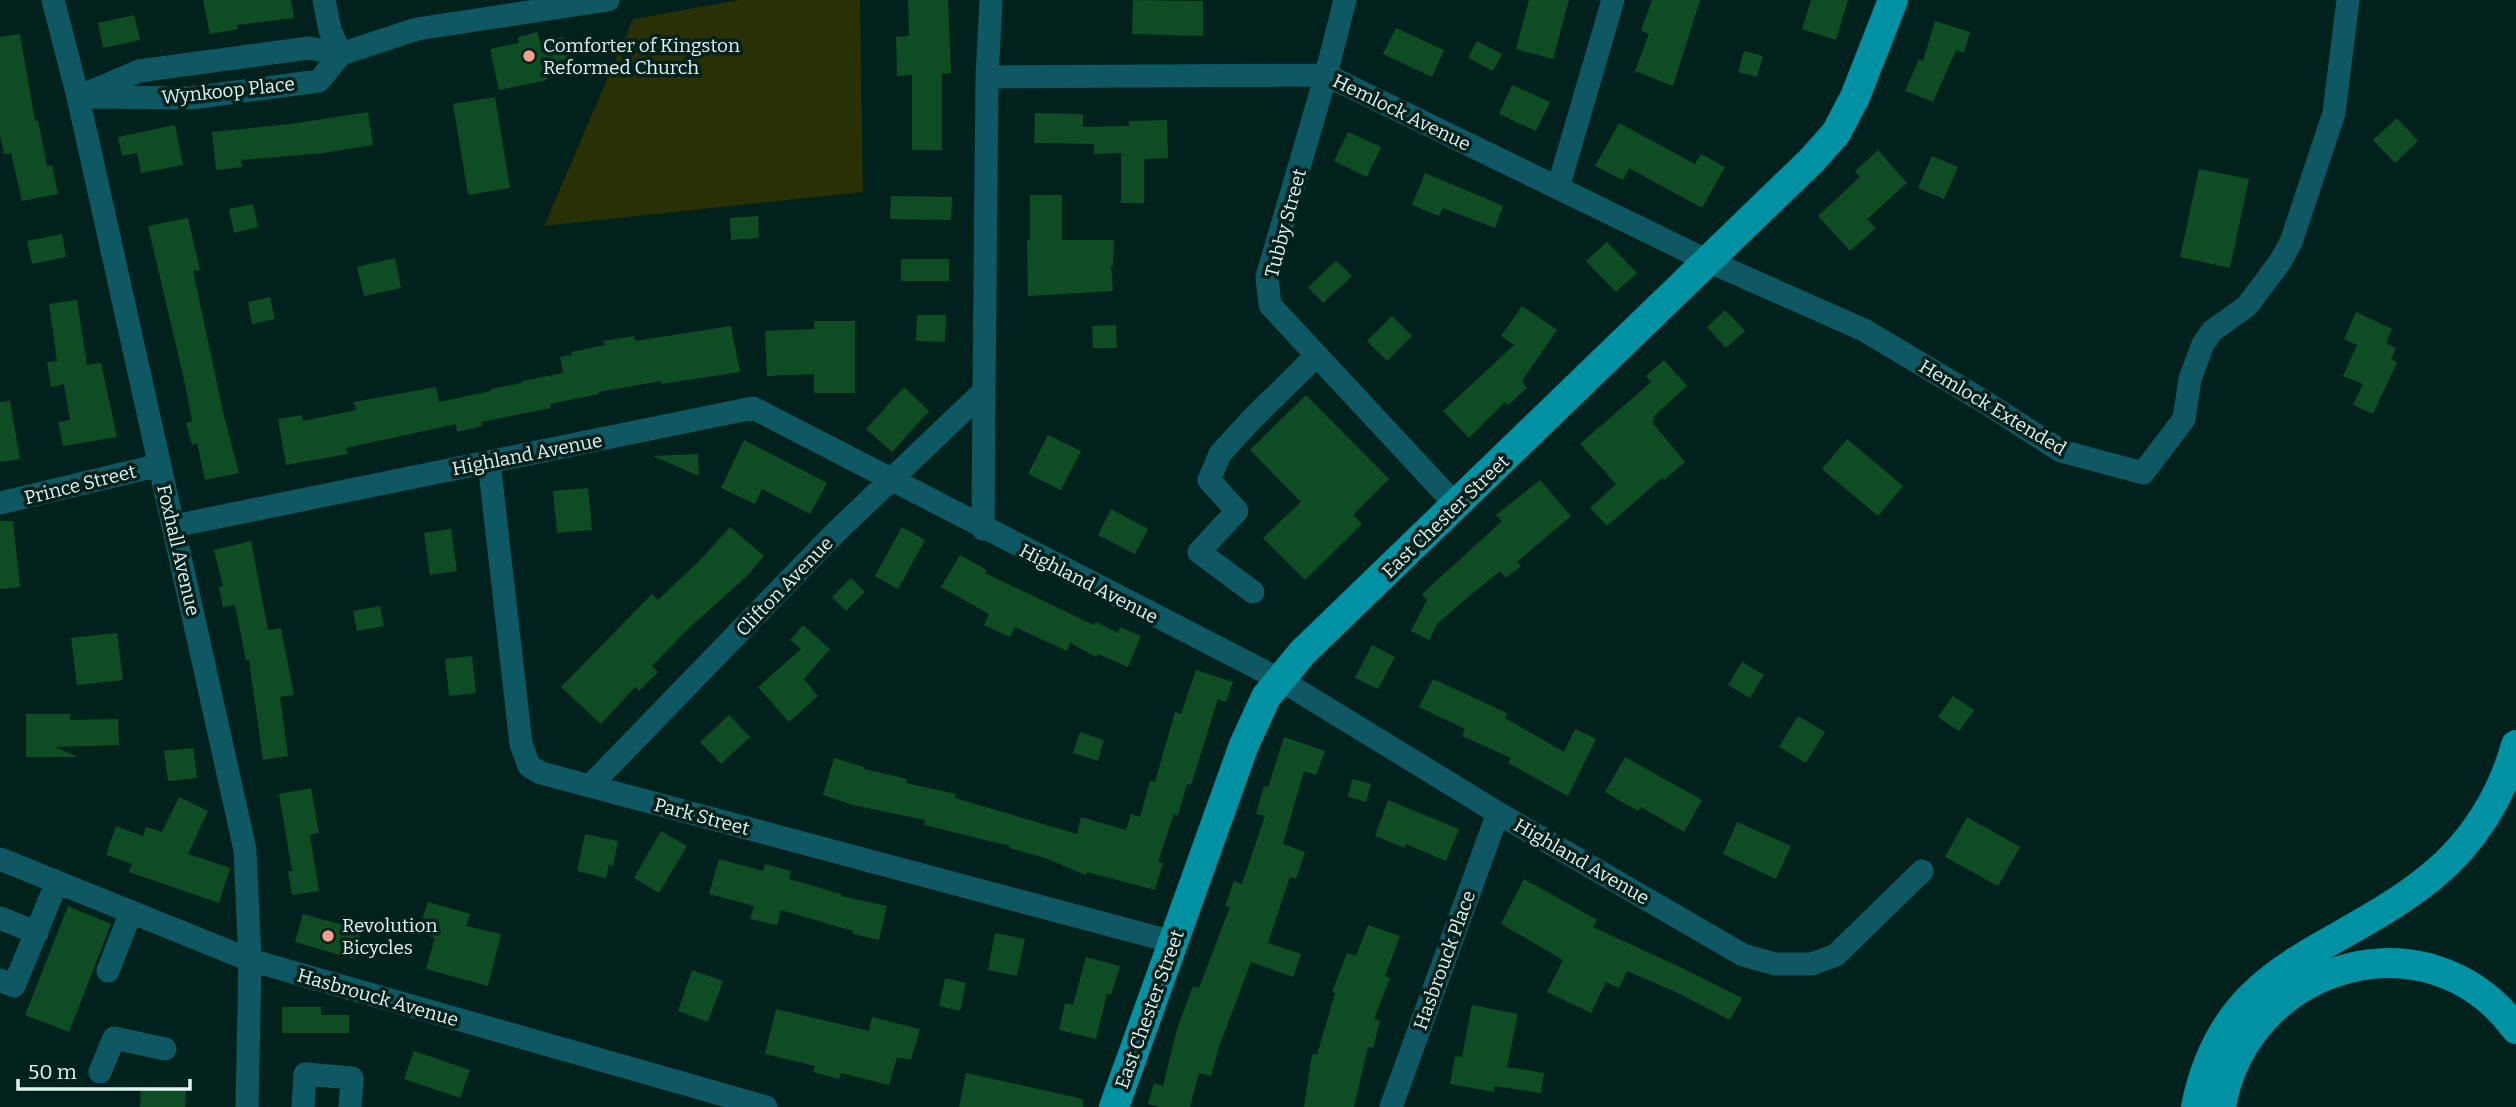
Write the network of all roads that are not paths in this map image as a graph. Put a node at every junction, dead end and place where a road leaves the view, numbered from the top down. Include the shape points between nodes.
1 (53, 0) edge
2 (324, 0) edge
3 (608, 0) edge
4 (991, 0) edge
5 (1345, 0) edge
6 (1613, 0) edge
7 (1893, 0) edge
8 (2348, 0) edge
9 (341, 54) junction
10 (1326, 75) junction
11 (987, 76) junction
12 (78, 97) junction
13 (1558, 188) junction
14 (1708, 261) junction
15 (1824, 313) joint
16 (1317, 355) junction
17 (984, 391) junction
18 (489, 462) junction
19 (160, 465) junction
20 (891, 480) junction
21 (0, 503) edge
22 (1456, 505) junction
23 (174, 526) junction
24 (983, 529) junction
25 (1253, 592) dead end
26 (1279, 680) junction
27 (2516, 745) edge
28 (590, 786) junction
29 (1497, 813) junction
30 (0, 859) edge
31 (1922, 872) dead end
32 (57, 882) junction
33 (131, 912) junction
34 (0, 918) edge
35 (37, 933) junction
36 (1173, 942) junction
37 (250, 960) junction
38 (108, 971) dead end
39 (0, 981) edge
40 (2516, 1029) edge
41 (165, 1049) dead end
42 (100, 1072) dead end
43 (247, 1107) edge
44 (303, 1107) edge
45 (350, 1107) edge
46 (766, 1107) edge
47 (1114, 1107) edge
48 (1391, 1107) edge
49 (2196, 1107) edge
50 (2221, 1107) edge

1 - 12 street, Foxhall Avenue
2 - 9 street
3 - 9 street, Wynkoop Place via 417,29
4 - 11 street
5 - 10 street, Tubby Street
6 - 13 street
7 - 14 main road, East Chester Street via 1836,133
8 - 15 street, Hemlock Extended via 2331,128 2291,242 2247,306 2212,331 2203,344 2190,379 2184,419 2143,473 2061,451 1864,330
9 - 12 street, Wynkoop Place via 309,48 139,71
9 - 12 street, Wynkoop Place via 319,81 191,98
10 - 11 street, Hemlock Avenue
10 - 13 street, Hemlock Avenue
10 - 16 street, Tubby Street via 1267,277 1270,305
11 - 17 street
12 - 19 street, Foxhall Avenue
13 - 14 street, Hemlock Avenue
14 - 15 street, Hemlock Avenue
14 - 22 main road, East Chester Street
16 - 22 street, Tubby Street
16 - 25 street via 1220,454 1209,480 1237,512 1199,552
17 - 20 street, Clifton Avenue
17 - 24 street
18 - 20 street, Highland Avenue via 753,408
18 - 23 street, Highland Avenue
18 - 28 street, Park Street via 521,744 529,766
19 - 21 street, Prince Street
19 - 23 street, Foxhall Avenue
20 - 24 street, Highland Avenue
20 - 28 street, Clifton Avenue
22 - 26 main road, East Chester Street
23 - 37 street, Foxhall Avenue via 245,850
24 - 26 street, Highland Avenue
26 - 29 street, Highland Avenue
26 - 36 main road, East Chester Street via 1244,745
27 - 49 main road via 2508,772 2478,827 2431,877 2284,969 2240,1007 2209,1059
28 - 36 street, Park Street
29 - 31 street, Highland Avenue via 1743,955 1775,964 1812,964 1836,955
29 - 48 street, Hasbrouck Place
30 - 32 street, Hasbrouck Avenue
32 - 33 street, Hasbrouck Avenue
32 - 35 street
33 - 37 street, Hasbrouck Avenue
33 - 38 street
34 - 35 street
35 - 39 street via 14,986
36 - 47 main road, East Chester Street
37 - 43 street, Foxhall Avenue
37 - 46 street, Hasbrouck Avenue
40 - 50 main road via 2486,997 2432,970 2377,963 2350,967 2296,990 2258,1023 2232,1068
41 - 42 street via 114,1038
44 - 45 street via 305,1074 352,1078

